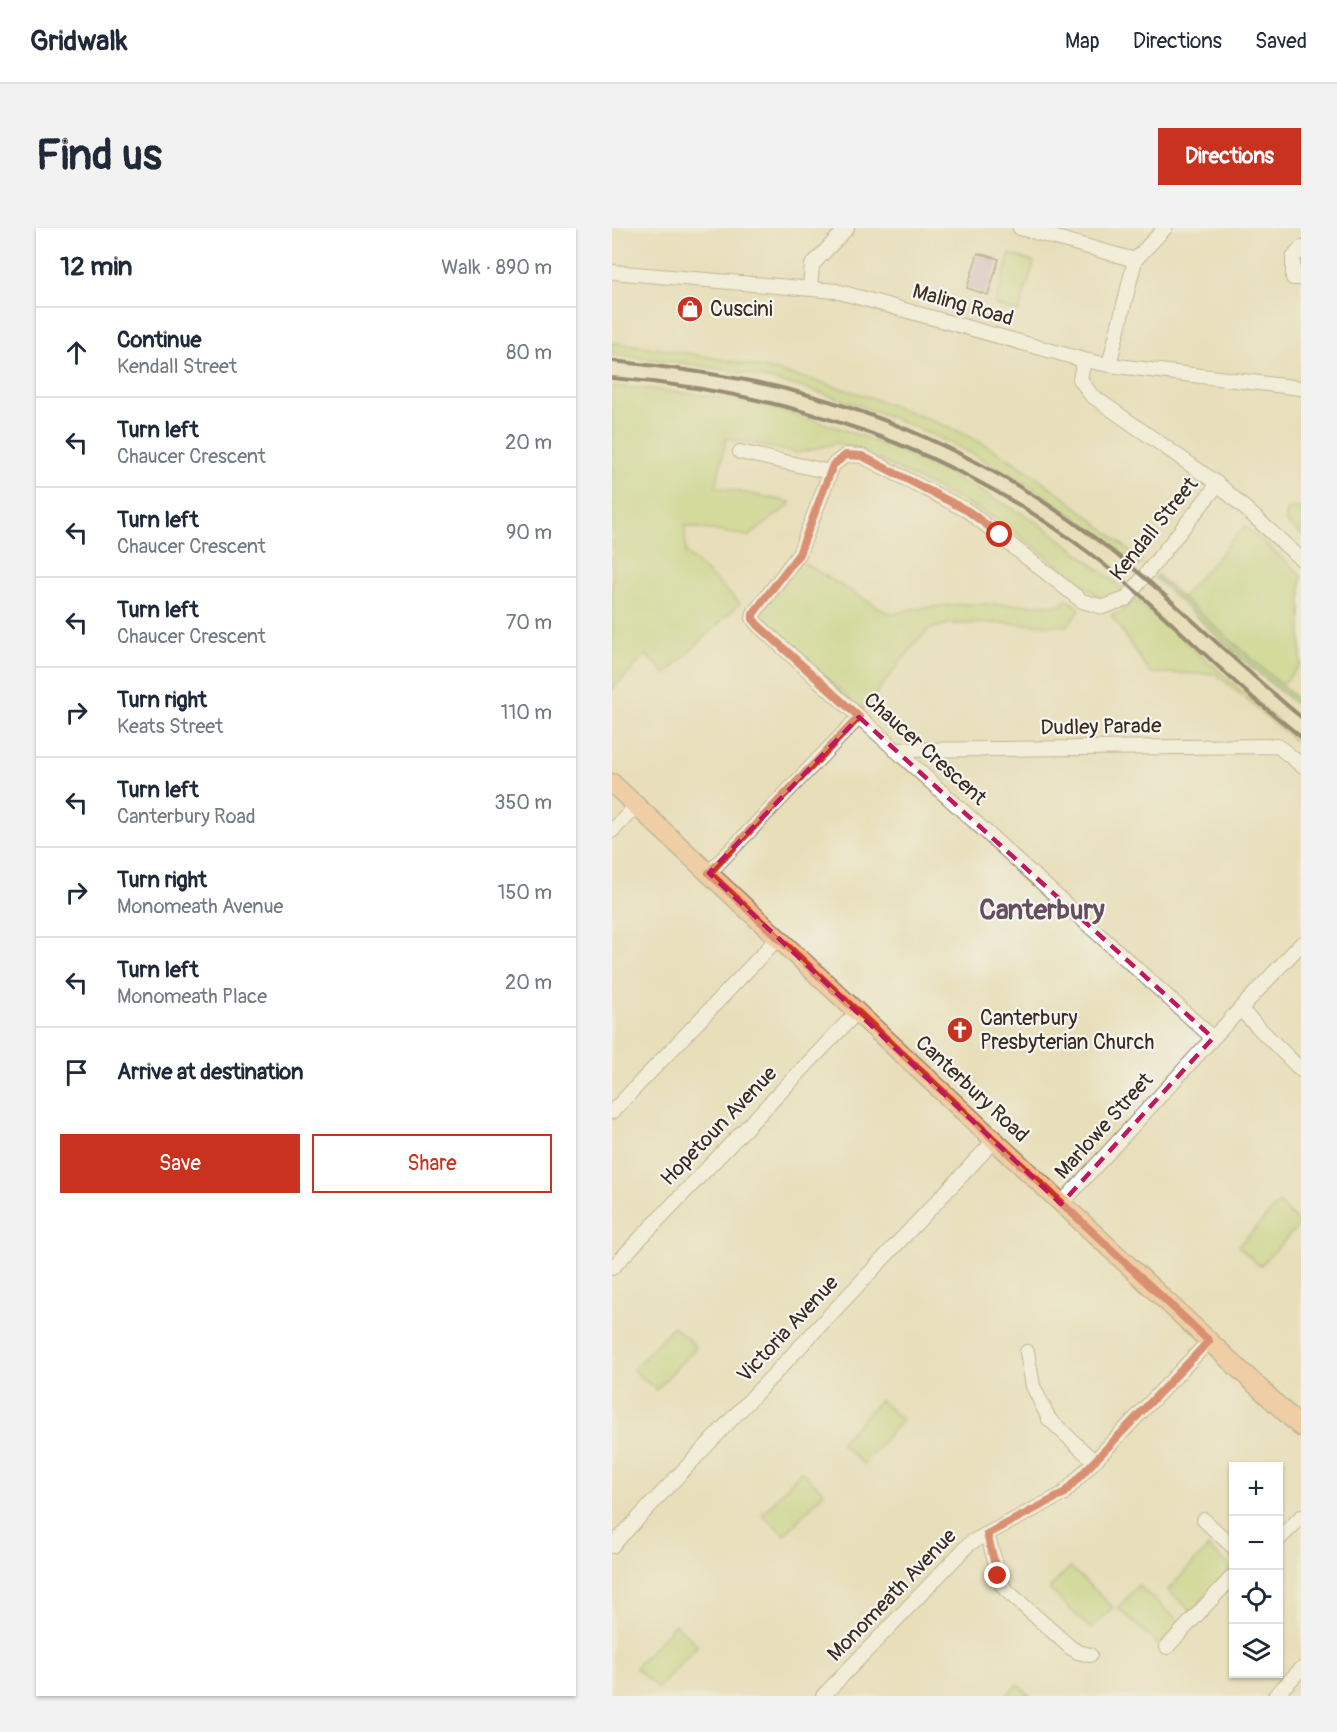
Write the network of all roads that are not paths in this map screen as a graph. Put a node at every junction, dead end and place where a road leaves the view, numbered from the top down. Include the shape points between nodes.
1 (847, 228) edge
2 (1020, 228) edge
3 (1165, 228) edge
4 (1301, 248) edge
5 (1135, 260) junction
6 (612, 272) edge
7 (1301, 278) edge
8 (810, 288) junction
9 (1084, 360) junction
10 (1109, 365) junction
11 (1301, 388) edge
12 (740, 452) dead end
13 (846, 455) joint
14 (830, 472) junction
15 (1218, 484) junction
16 (1301, 559) edge
17 (859, 717) junction
18 (895, 750) junction
19 (1301, 765) edge
20 (612, 783) edge
21 (636, 806) junction
22 (612, 831) edge
23 (709, 873) junction
24 (778, 938) junction
25 (1301, 944) edge
26 (1240, 1009) junction
27 (857, 1012) junction
28 (1213, 1038) junction
29 (1301, 1070) edge
30 (612, 1112) edge
31 (994, 1140) junction
32 (1062, 1204) junction
33 (612, 1268) edge
34 (1209, 1341) junction
35 (1027, 1352) dead end
36 (1301, 1427) edge
37 (1094, 1461) junction
38 (1301, 1517) edge
39 (1204, 1520) dead end
40 (987, 1534) junction
41 (1283, 1535) edge
42 (1229, 1544) edge
43 (612, 1546) edge
44 (1229, 1579) edge
45 (1167, 1647) dead end
46 (1090, 1655) dead end
47 (1301, 1669) edge
48 (823, 1696) edge
49 (1275, 1696) edge

1 - 8 street via 812,266
2 - 5 street
3 - 5 street
4 - 7 street via 1293,258 1293,278
5 - 10 street
6 - 8 street, Maling Road
8 - 9 street, Maling Road via 836,291
9 - 10 street, Maling Road
9 - 15 street via 1080,379 1091,395
10 - 11 street, Maling Road
12 - 14 street
13 - 14 street, Chaucer Crescent
13 - 15 street, Kendall Street via 862,456 968,511 1082,601 1103,607 1126,598
14 - 17 street, Chaucer Crescent via 799,554 753,619
15 - 16 street
17 - 18 street, Chaucer Crescent
17 - 23 street
18 - 19 street, Dudley Parade via 1278,746
18 - 28 street, Chaucer Crescent
20 - 21 main road, Canterbury Road
21 - 22 street
21 - 23 main road, Canterbury Road
23 - 24 main road, Canterbury Road
24 - 27 main road, Canterbury Road
24 - 30 street
25 - 26 street, Marlowe Street
26 - 28 street, Marlowe Street
26 - 29 street
27 - 31 main road, Canterbury Road
27 - 33 street, Hopetoun Avenue
28 - 32 street, Marlowe Street
31 - 32 main road, Canterbury Road
31 - 43 street, Victoria Avenue
32 - 34 main road, Canterbury Road
34 - 36 main road, Canterbury Road
34 - 37 street, Monomeath Avenue
35 - 37 street via 1033,1386 1049,1419
37 - 40 street, Monomeath Avenue via 1063,1494
38 - 41 street
39 - 42 street
40 - 46 street via 998,1576 1006,1590 1065,1643
40 - 48 street, Monomeath Avenue via 970,1543
44 - 45 street
47 - 49 street

